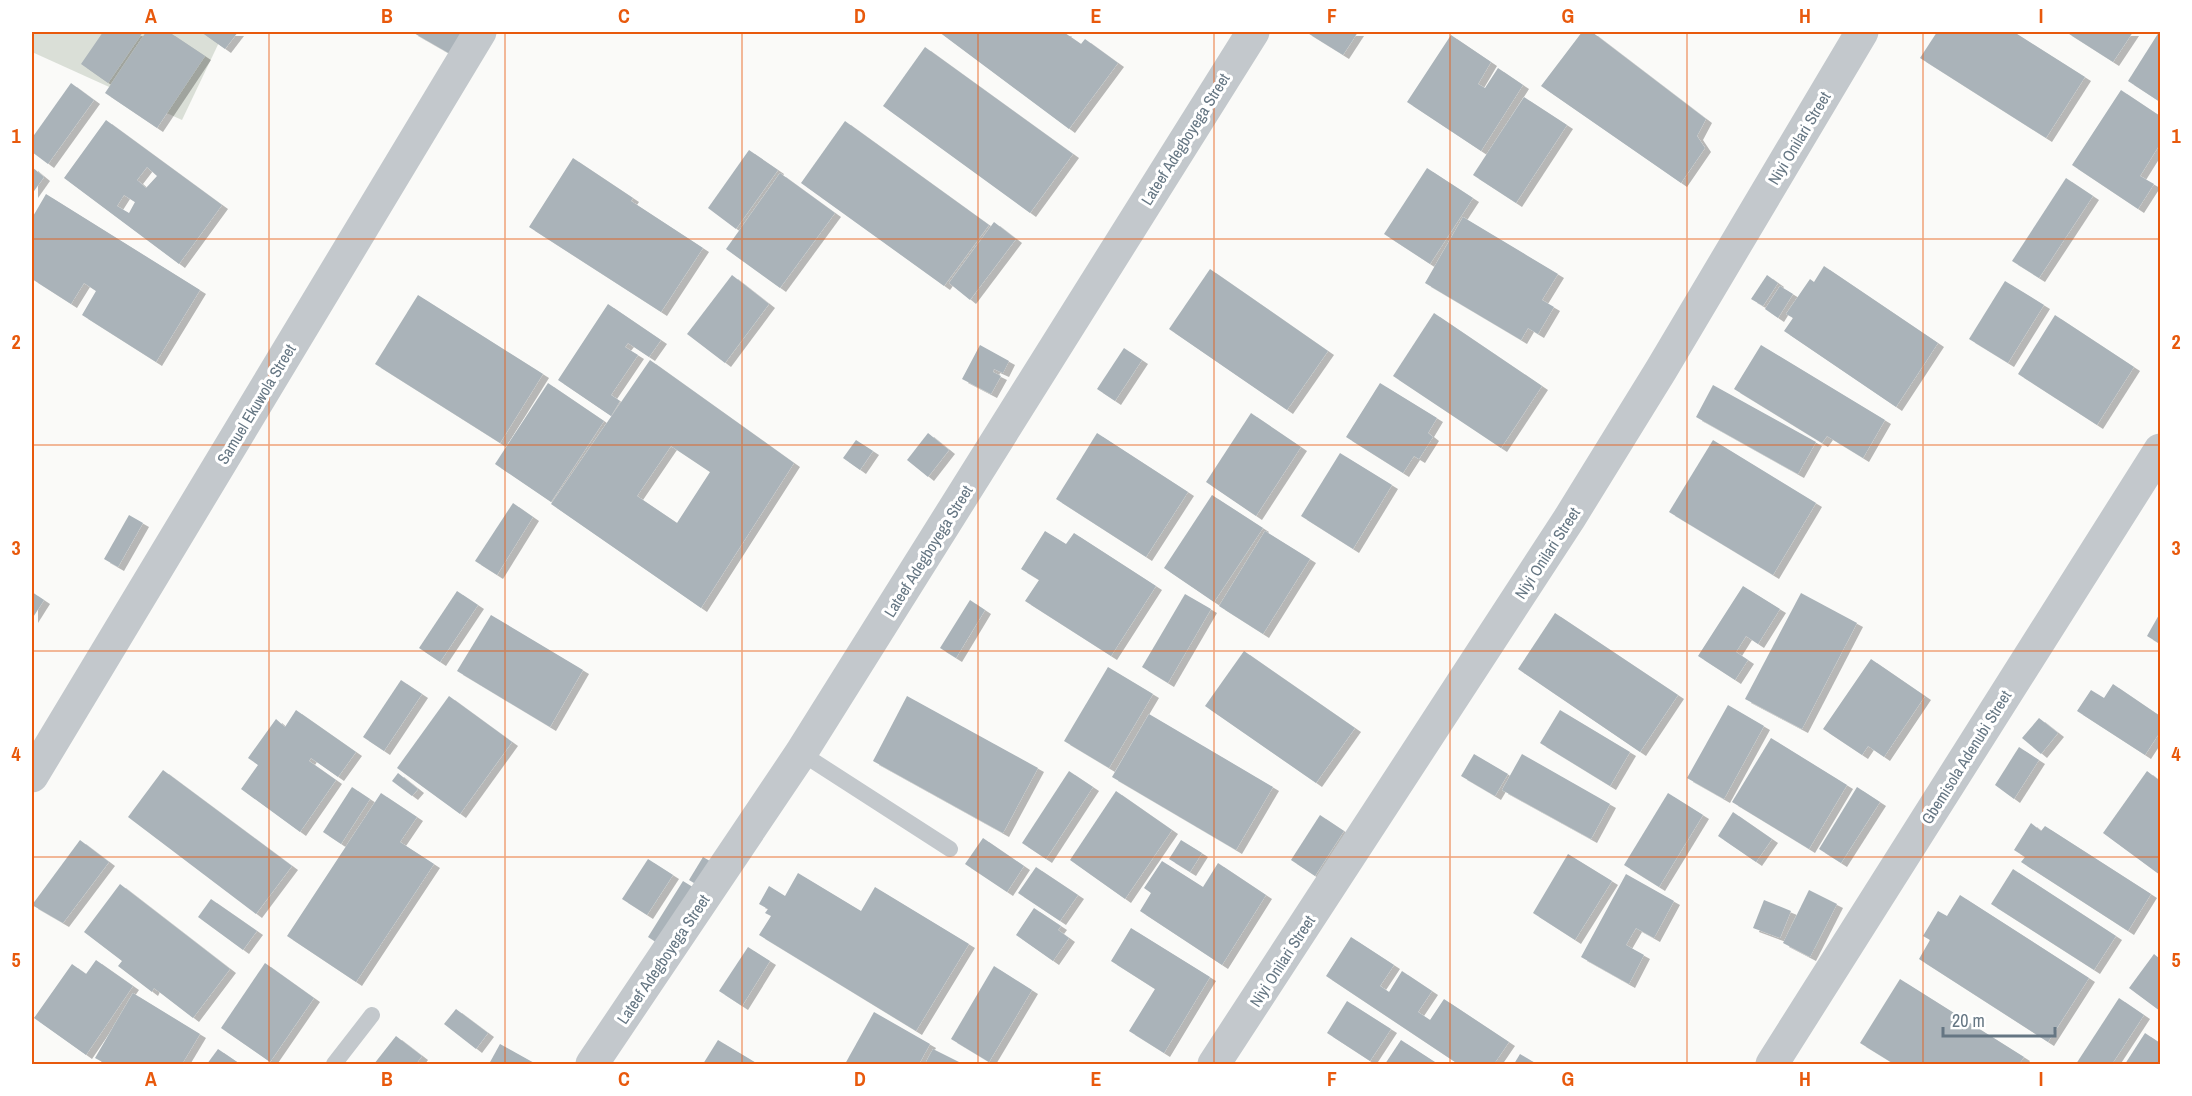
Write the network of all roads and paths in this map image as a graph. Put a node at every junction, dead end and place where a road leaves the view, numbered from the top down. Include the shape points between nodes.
1 (480, 32) edge
2 (1253, 32) edge
3 (1862, 32) edge
4 (2160, 450) edge
5 (801, 753) junction
6 (32, 776) edge
7 (950, 849) dead end
8 (372, 1015) dead end
9 (334, 1065) edge
10 (592, 1065) edge
11 (1214, 1065) edge
12 (1772, 1065) edge

1 - 6 street, Samuel Ekuwola Street
2 - 5 street, Lateef Adegboyega Street
3 - 11 street, Niyi Onilari Street via 1569,519
4 - 12 street, Gbemisola Adenubi Street
5 - 7 lane
5 - 10 street, Lateef Adegboyega Street
8 - 9 lane

